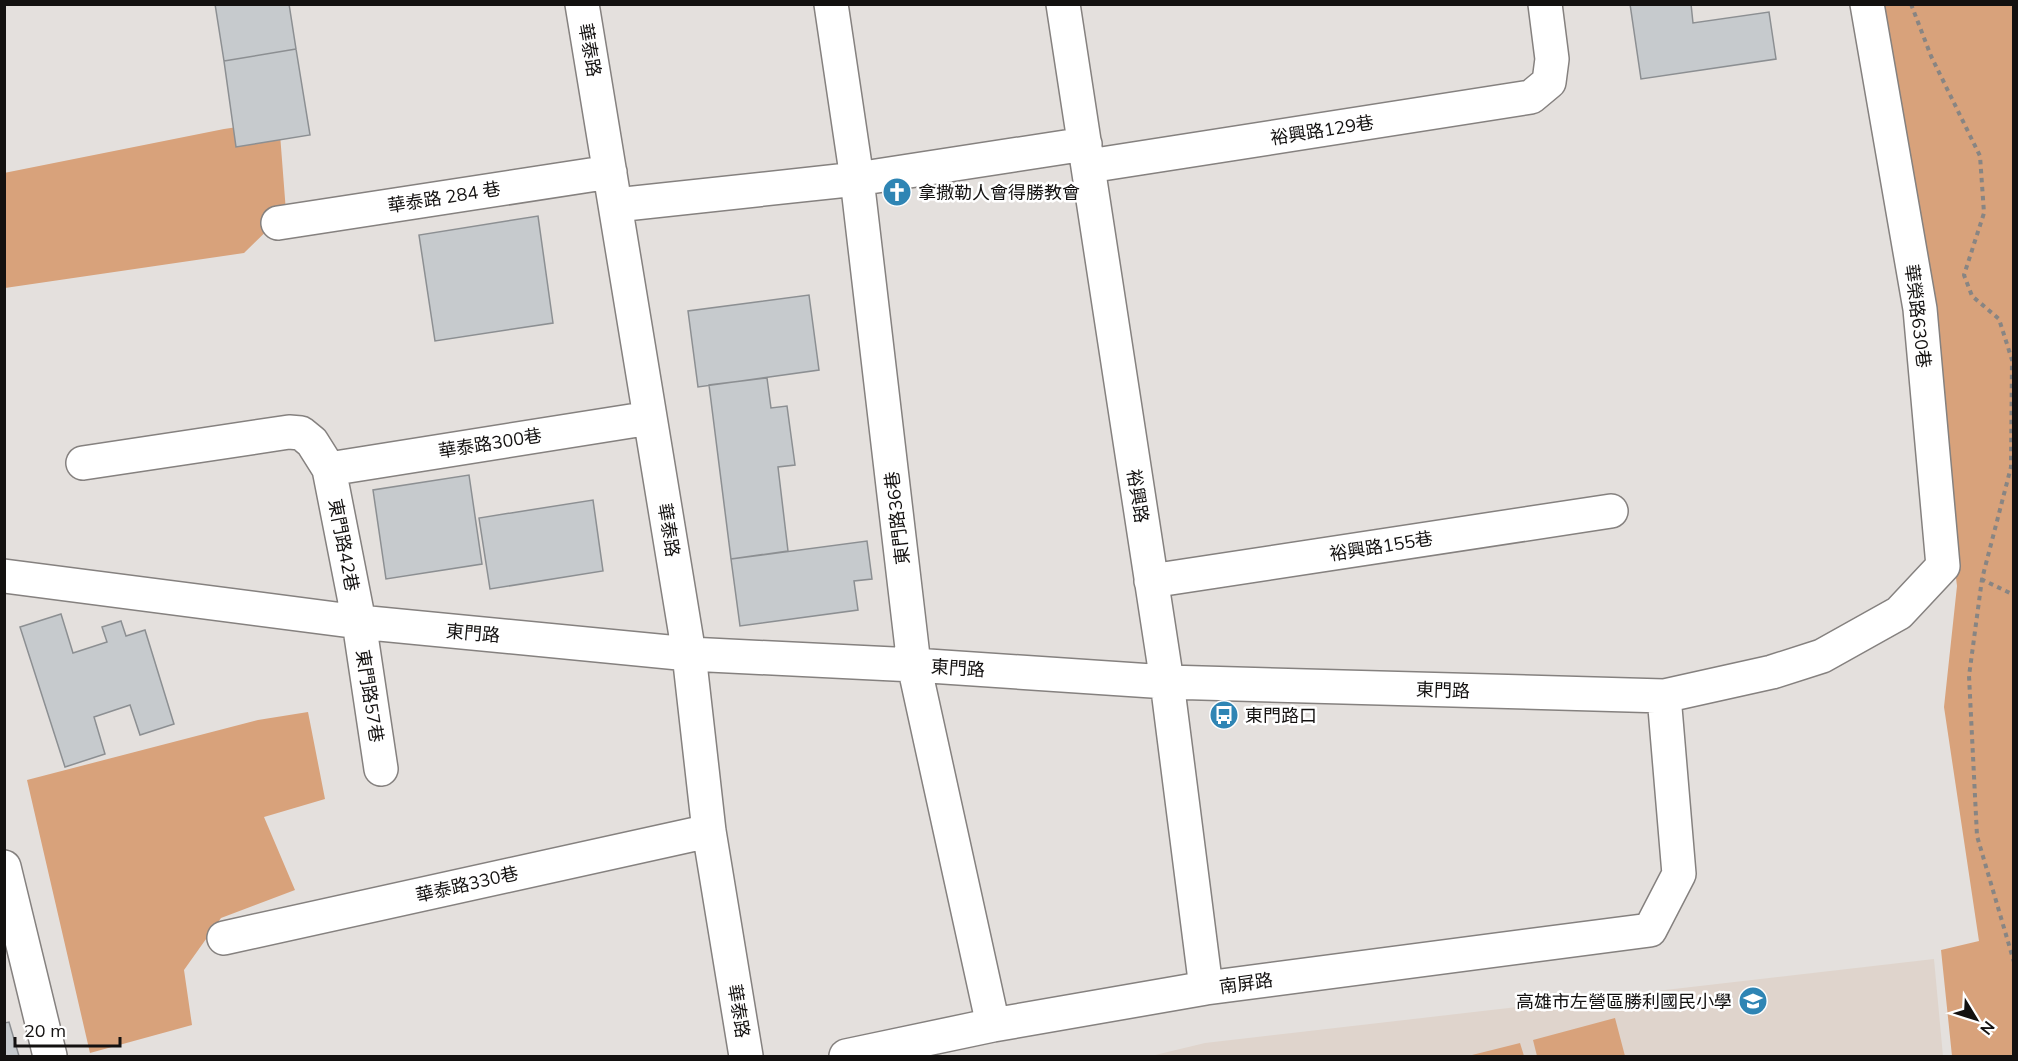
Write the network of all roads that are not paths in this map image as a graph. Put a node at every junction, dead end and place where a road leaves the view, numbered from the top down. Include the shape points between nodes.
1 (582, 4) edge
2 (831, 4) edge
3 (1063, 4) edge
4 (1545, 4) edge
5 (1867, 4) edge
6 (1087, 155) junction
7 (610, 172) junction
8 (857, 179) junction
9 (616, 205) junction
10 (278, 223) dead end
11 (650, 417) junction
12 (83, 463) dead end
13 (329, 469) junction
14 (1611, 511) dead end
15 (4, 576) edge
16 (1151, 581) junction
17 (1899, 613) joint
18 (359, 622) junction
19 (689, 654) junction
20 (914, 665) junction
21 (1167, 682) junction
22 (1664, 696) junction
23 (381, 769) dead end
24 (710, 831) junction
25 (4, 867) edge
26 (224, 938) dead end
27 (1206, 988) junction
28 (993, 1025) junction
29 (50, 1056) edge
30 (746, 1056) edge
31 (846, 1056) edge

1 - 7 street, 華泰路
2 - 8 street, 東門路36巷
3 - 6 street, 裕興路
4 - 6 street, 裕興路129巷 via 1551,59 1549,82 1531,97
5 - 17 street, 華榮路630巷 via 1920,309 1943,566
6 - 8 street, 裕興路129巷
6 - 16 street, 裕興路
7 - 9 street, 華泰路
7 - 10 street, 華泰路 284 巷
8 - 9 street, 裕興路129巷
8 - 20 street, 東門路36巷
9 - 11 street, 華泰路
11 - 13 street, 華泰路300巷
11 - 19 street, 華泰路
12 - 13 street via 289,432 301,433 312,442
13 - 18 street, 東門路42巷
14 - 16 street, 裕興路155巷
15 - 18 street, 東門路
16 - 21 street, 裕興路
17 - 22 street, 東門路 via 1822,656 1772,672
18 - 19 street, 東門路
18 - 23 street, 東門路57巷
19 - 20 street, 東門路
19 - 24 street, 華泰路
20 - 21 street, 東門路
20 - 28 street, 東門路36巷
21 - 22 street, 東門路
21 - 27 street, 裕興路
22 - 27 street, 南屏路 via 1679,874 1650,930
24 - 26 street, 華泰路330巷
24 - 30 street, 華泰路
25 - 29 street
27 - 28 street, 南屏路
28 - 31 street, 南屏路

